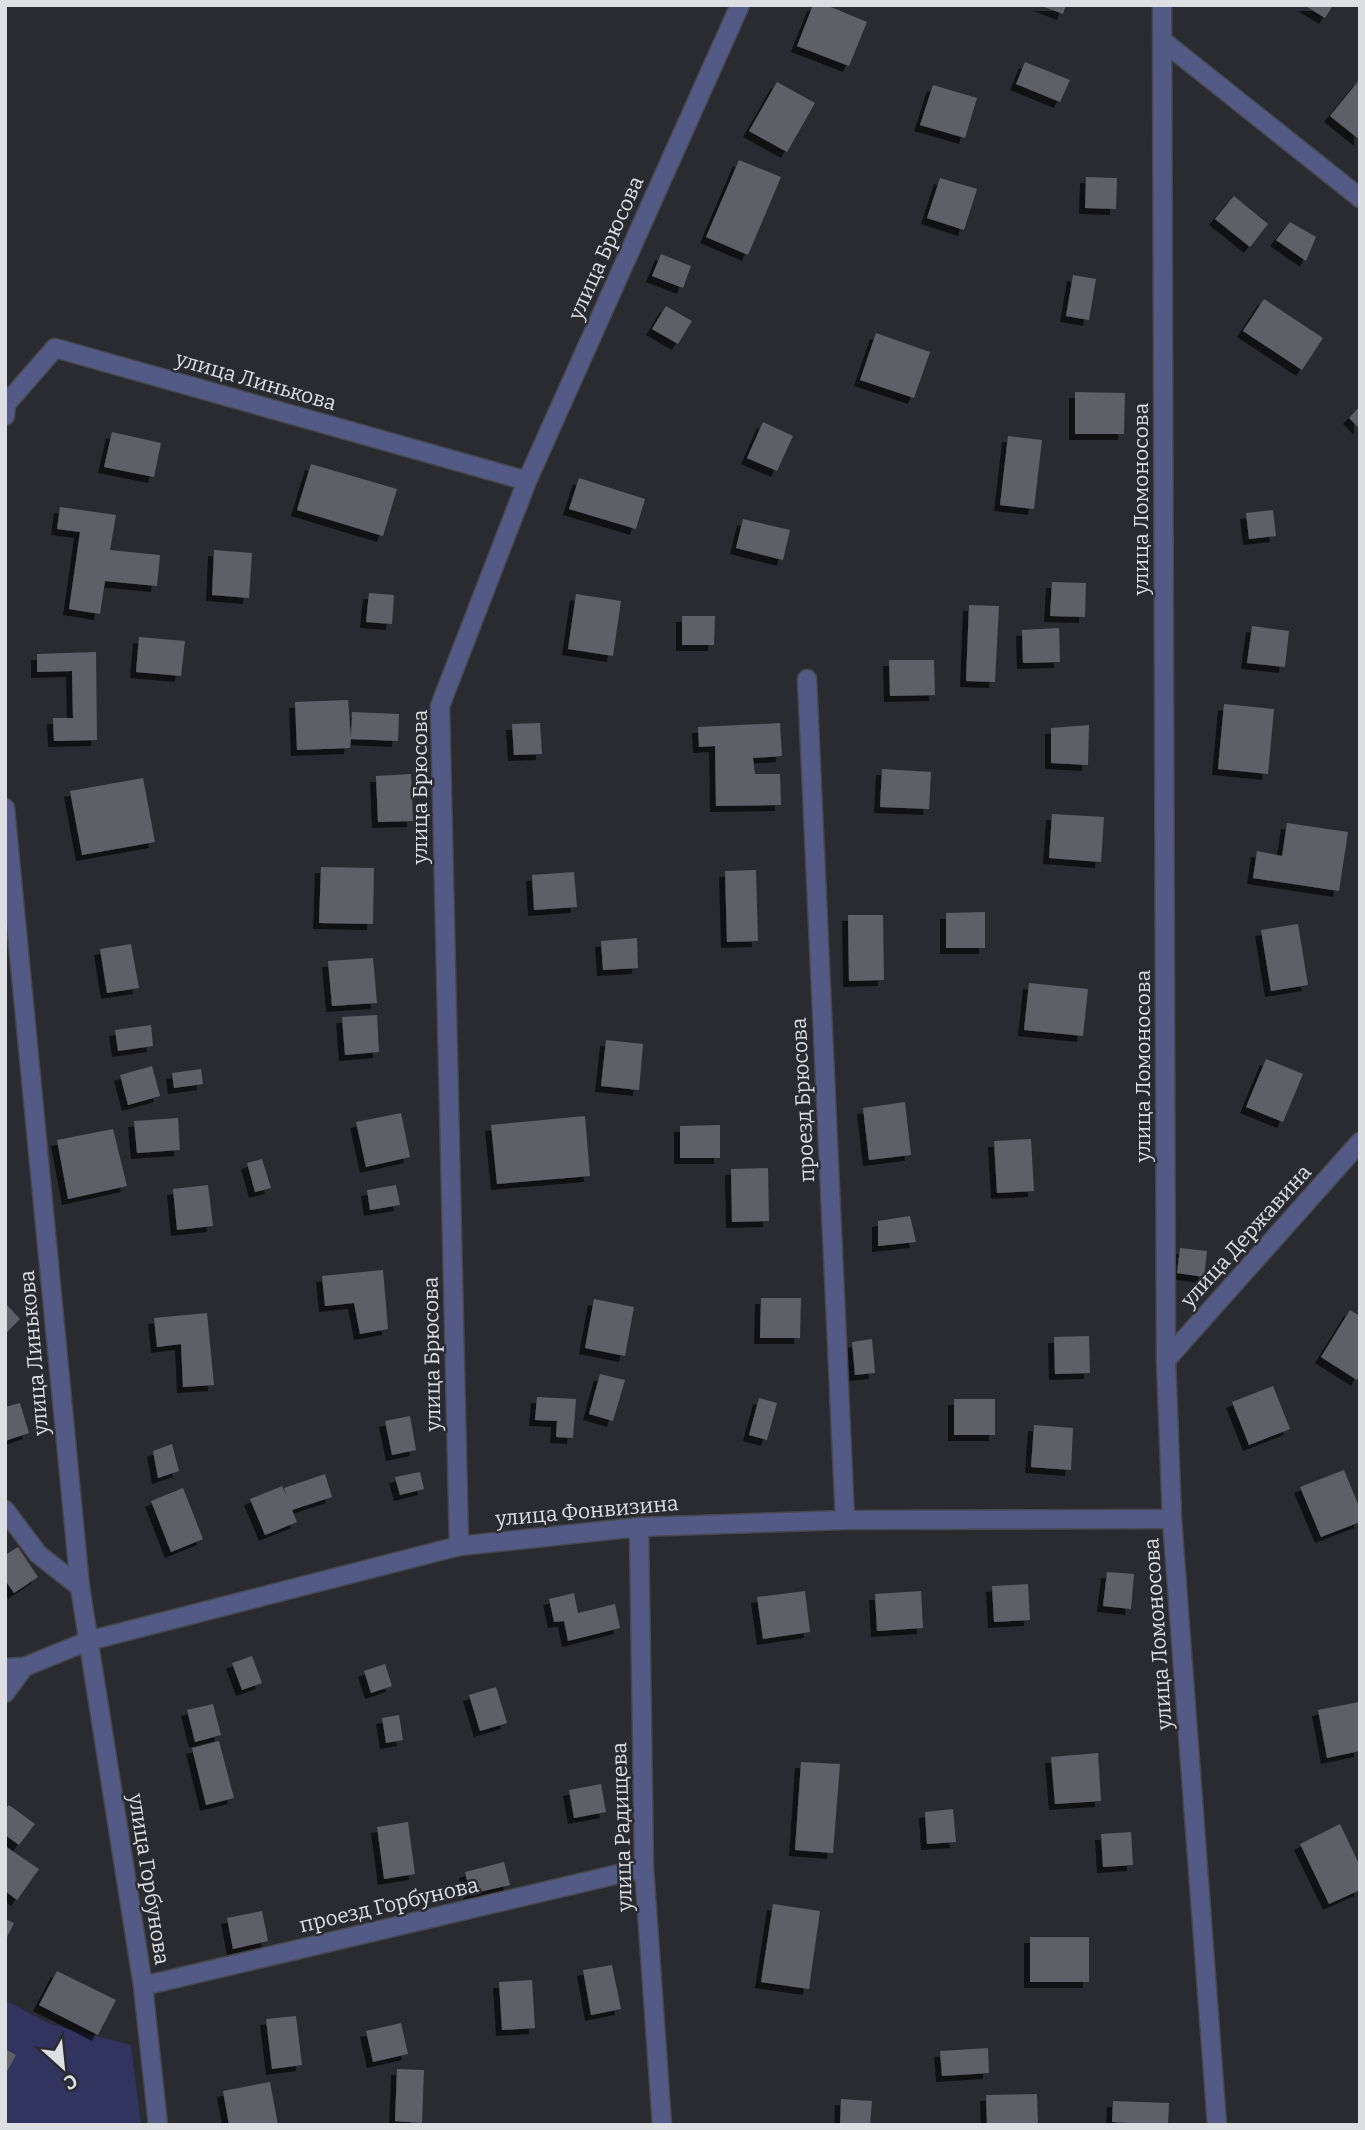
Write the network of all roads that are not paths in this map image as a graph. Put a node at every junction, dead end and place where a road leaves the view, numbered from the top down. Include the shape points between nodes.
1 (740, 5) edge
2 (1162, 5) edge
3 (1163, 41) junction
4 (1360, 198) edge
5 (6, 408) edge
6 (527, 481) junction
7 (807, 679) dead end
8 (5, 808) edge
9 (1360, 1142) edge
10 (1166, 1360) junction
11 (5, 1510) edge
12 (1172, 1519) junction
13 (845, 1520) junction
14 (639, 1527) junction
15 (459, 1546) junction
16 (79, 1587) junction
17 (88, 1641) junction
18 (24, 1667) junction
19 (5, 1668) edge
20 (5, 1693) edge
21 (644, 1868) junction
22 (143, 1986) junction
23 (158, 2125) edge
24 (662, 2125) edge
25 (1217, 2125) edge

1 - 6 street, улица Брюсова
2 - 3 street, улица Ломоносова
3 - 4 street
3 - 10 street, улица Ломоносова
5 - 6 street, улица Линькова via 55,348
6 - 15 street, улица Брюсова via 440,706
7 - 13 street, проезд Брюсова
8 - 16 street, улица Линькова
9 - 10 street, улица Державина
10 - 12 street, улица Ломоносова
11 - 16 street via 38,1554
12 - 13 street, улица Фонвизина
12 - 25 street, улица Ломоносова
13 - 14 street, улица Фонвизина
14 - 15 street, улица Фонвизина
14 - 21 street, улица Радищева
15 - 17 street, улица Фонвизина
16 - 17 street, улица Линькова
17 - 18 street, улица Фонвизина
17 - 22 street, улица Горбунова
18 - 19 street
18 - 20 street
21 - 22 street, проезд Горбунова
21 - 24 street, улица Радищева
22 - 23 street, улица Горбунова

